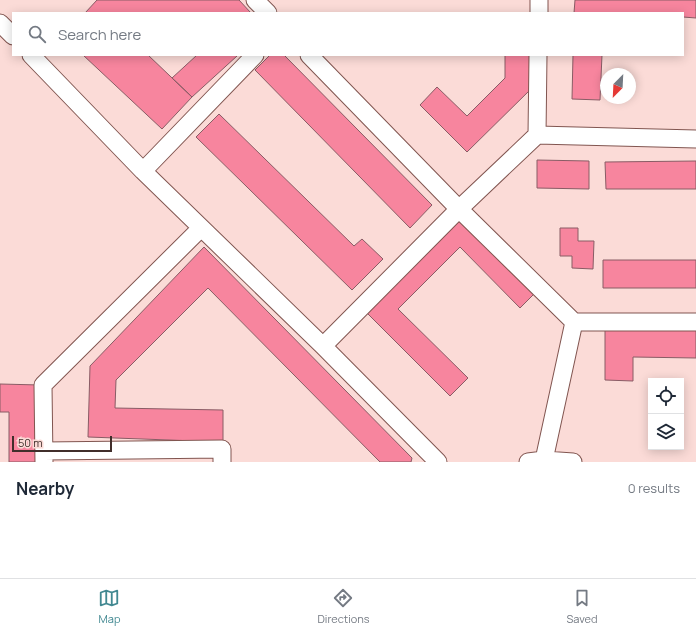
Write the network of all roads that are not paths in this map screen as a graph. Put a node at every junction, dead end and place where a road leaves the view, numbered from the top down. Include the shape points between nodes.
1 (256, 0) edge
2 (539, 0) edge
3 (267, 12) edge
4 (539, 12) edge
5 (0, 23) edge
6 (12, 35) edge
7 (32, 56) edge
8 (254, 56) edge
9 (310, 56) edge
10 (538, 56) edge
11 (537, 135) junction
12 (696, 139) edge
13 (143, 171) junction
14 (459, 209) junction
15 (201, 228) junction
16 (574, 322) junction
17 (696, 322) edge
18 (323, 346) junction
19 (44, 457) edge
20 (536, 461) edge
21 (222, 462) edge
22 (438, 462) edge
23 (573, 462) edge

1 - 3 street
2 - 4 street
5 - 6 street
7 - 13 street
8 - 13 street
9 - 14 street
10 - 11 street
11 - 12 street
11 - 14 street
13 - 15 street
14 - 16 street
14 - 18 street
15 - 18 street
15 - 19 street via 43,385
16 - 17 street
16 - 20 street
18 - 22 street
19 - 21 street via 222,449
20 - 23 street

